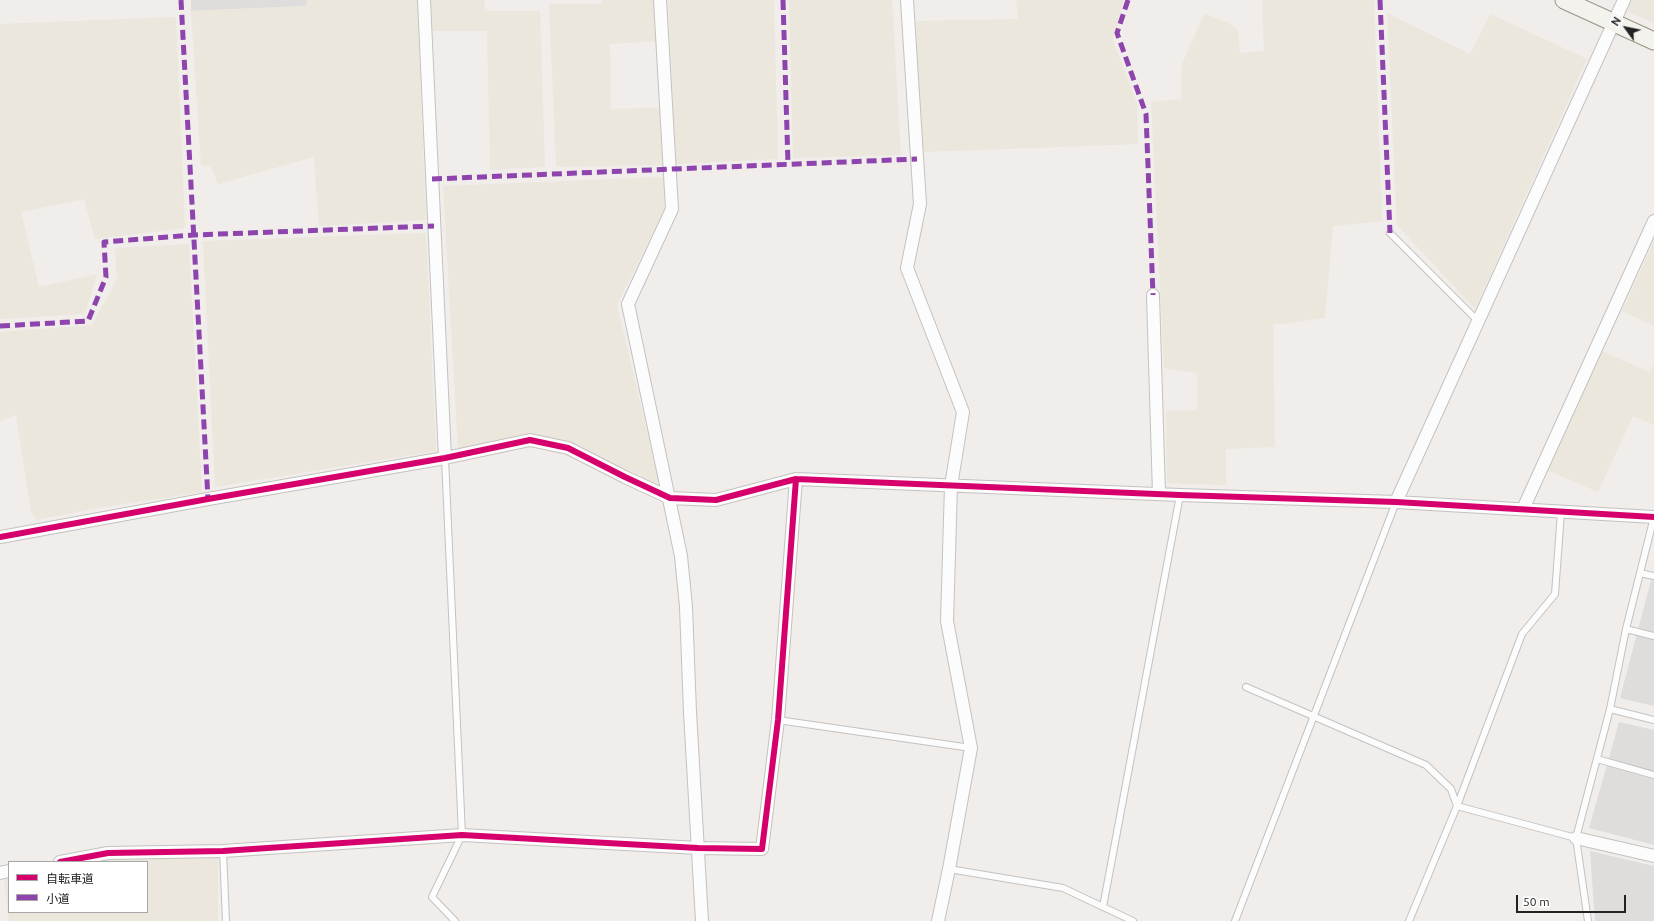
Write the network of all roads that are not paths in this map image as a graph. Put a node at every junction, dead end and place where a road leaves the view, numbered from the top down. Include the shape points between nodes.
1 (424, 0) edge
2 (660, 0) edge
3 (907, 0) edge
4 (1564, 0) edge
5 (1624, 0) edge
6 (1614, 22) junction
7 (1654, 41) edge
8 (1654, 221) edge
9 (1390, 233) dead end
10 (1153, 295) dead end
11 (1478, 321) junction
12 (445, 458) junction
13 (796, 479) junction
14 (951, 486) junction
15 (1159, 494) junction
16 (1180, 495) junction
17 (670, 498) junction
18 (1396, 502) junction
19 (1523, 509) junction
20 (1561, 512) junction
21 (1654, 517) edge
22 (0, 537) edge
23 (1640, 573) junction
24 (1654, 576) edge
25 (1626, 629) junction
26 (1654, 636) edge
27 (1246, 687) dead end
28 (1610, 709) junction
29 (1314, 716) junction
30 (778, 720) junction
31 (1654, 720) edge
32 (971, 748) junction
33 (1597, 760) junction
34 (1654, 775) edge
35 (1457, 806) junction
36 (462, 834) junction
37 (1576, 838) junction
38 (698, 848) junction
39 (223, 852) junction
40 (1654, 856) edge
41 (65, 861) edge
42 (949, 869) junction
43 (1104, 907) junction
44 (226, 921) edge
45 (455, 921) edge
46 (702, 921) edge
47 (938, 921) edge
48 (1133, 921) edge
49 (1236, 921) edge
50 (1409, 921) edge
51 (1588, 921) edge

1 - 12 street
2 - 17 street via 672,209 628,304
3 - 14 street via 920,204 908,268 962,412
4 - 6 street
5 - 6 street
6 - 7 street
6 - 11 street
8 - 19 street
9 - 11 lane
10 - 15 street
11 - 18 street
12 - 17 street via 530,440 568,448
12 - 22 street
12 - 36 lane
13 - 14 street
13 - 17 street via 716,500
13 - 30 street
14 - 15 street
14 - 32 street via 947,621
15 - 16 street
16 - 18 street
16 - 43 lane
17 - 38 street via 681,556 686,607
18 - 19 street
18 - 29 lane
19 - 20 street
20 - 21 street
20 - 35 lane via 1555,594 1522,634
21 - 23 lane
23 - 24 lane
23 - 25 lane
25 - 26 lane
25 - 28 lane
27 - 29 lane
28 - 31 lane
28 - 33 lane
29 - 35 lane via 1426,765 1451,789
29 - 49 lane
30 - 32 lane
30 - 38 street via 762,849
32 - 42 street
33 - 34 lane
33 - 37 lane
35 - 37 lane
35 - 50 lane
36 - 38 street
36 - 39 street
36 - 45 lane via 432,897
37 - 40 street
37 - 51 lane
38 - 46 street
39 - 41 street via 108,853
39 - 44 lane
42 - 43 lane via 1062,888
42 - 47 street
43 - 48 lane

